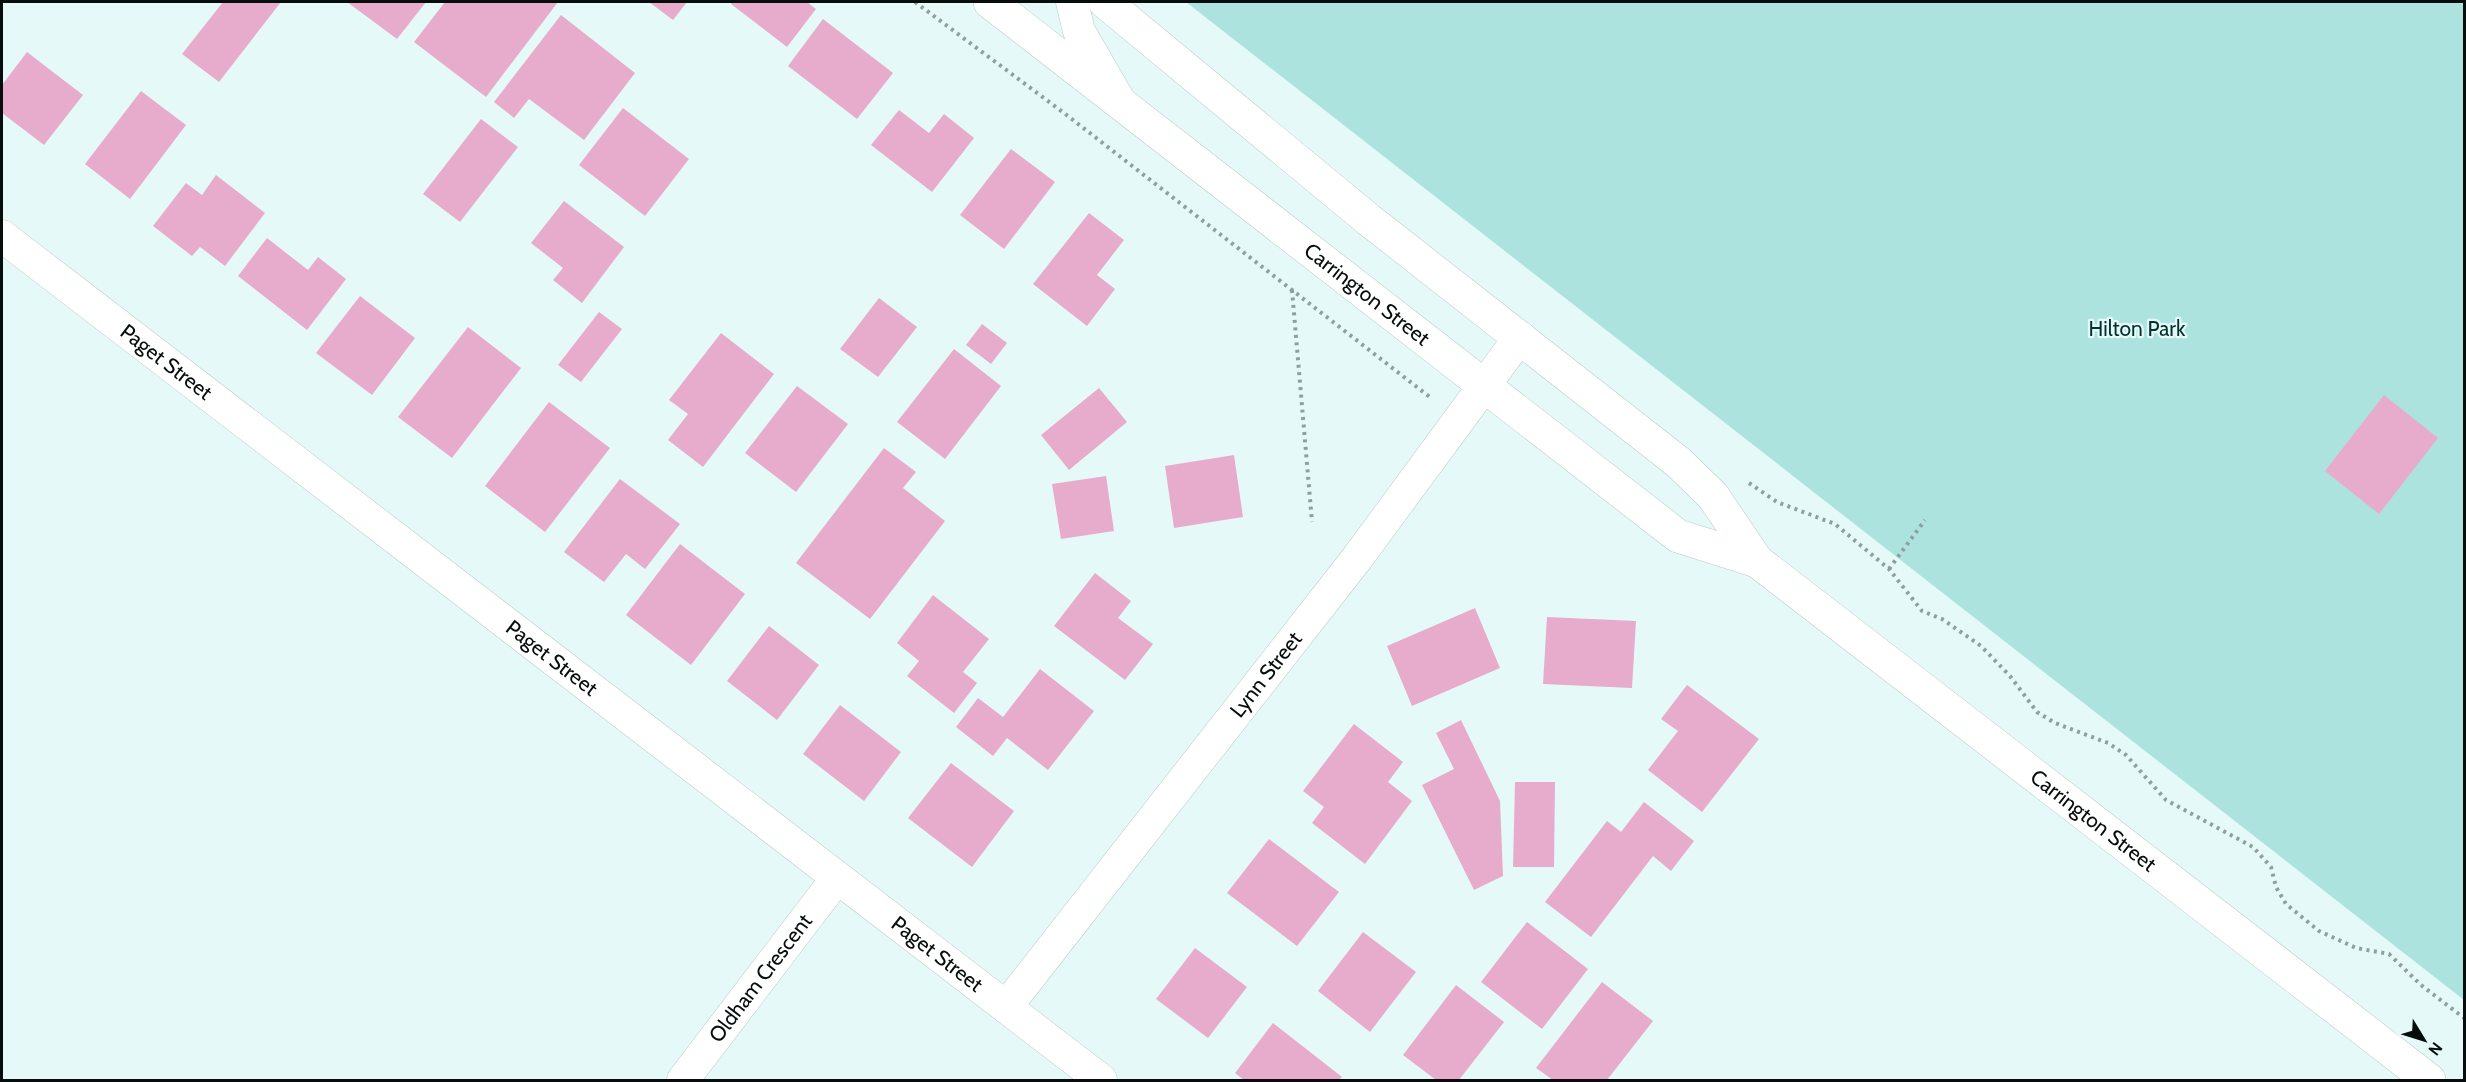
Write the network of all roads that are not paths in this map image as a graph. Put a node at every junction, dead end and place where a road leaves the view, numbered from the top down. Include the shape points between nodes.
1 (990, 2) edge
2 (1072, 2) edge
3 (1105, 2) edge
4 (1122, 105) junction
5 (2, 236) edge
6 (1520, 337) junction
7 (1484, 384) junction
8 (1757, 561) junction
9 (837, 878) junction
10 (1006, 1007) junction
11 (683, 1080) edge
12 (1101, 1080) edge
13 (2429, 1080) edge

1 - 4 main road, Carrington Street
2 - 4 street via 1079,31
3 - 6 main road, Carrington Street via 1369,220
4 - 7 main road, Carrington Street
5 - 9 street, Paget Street
6 - 7 street, Lynn Street
6 - 8 main road, Carrington Street via 1678,462 1713,496
7 - 8 main road, Carrington Street via 1678,536
7 - 10 street, Lynn Street via 1351,567
8 - 13 main road, Carrington Street
9 - 10 street, Paget Street
9 - 11 street, Oldham Crescent
10 - 12 street, Paget Street

